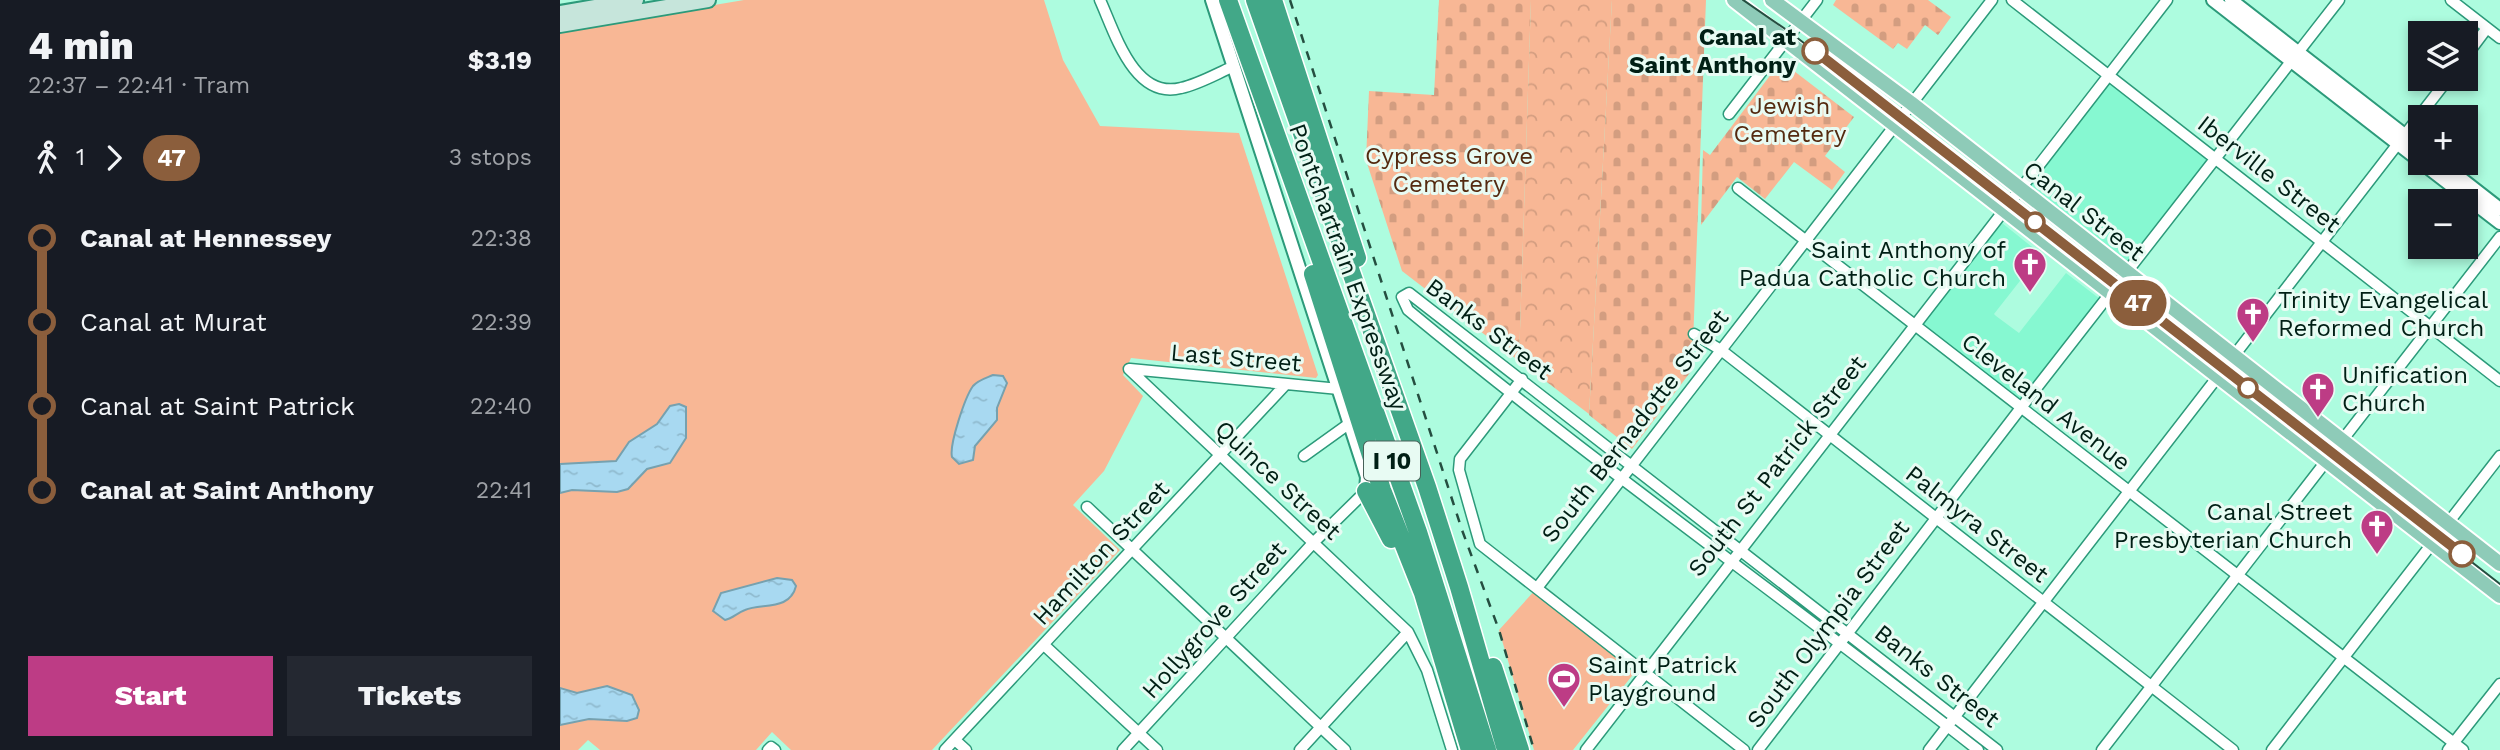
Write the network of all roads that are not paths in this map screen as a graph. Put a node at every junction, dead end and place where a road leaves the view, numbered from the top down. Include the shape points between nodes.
1 (636, 0) edge
2 (708, 0) edge
3 (1100, 0) edge
4 (1212, 0) edge
5 (1228, 0) edge
6 (1255, 0) edge
7 (1273, 0) edge
8 (1734, 0) edge
9 (1772, 0) edge
10 (1817, 0) edge
11 (1992, 0) edge
12 (2012, 0) edge
13 (2167, 0) edge
14 (2213, 0) edge
15 (2231, 0) edge
16 (2339, 0) edge
17 (2451, 0) edge
18 (560, 13) edge
19 (1801, 20) junction
20 (560, 25) edge
21 (2487, 28) junction
22 (2500, 38) edge
23 (2478, 40) edge
24 (1785, 41) junction
25 (2295, 57) junction
26 (1232, 67) junction
27 (2109, 75) junction
28 (2439, 91) edge
29 (1911, 103) junction
30 (1729, 114) dead end
31 (1895, 124) junction
32 (1942, 129) junction
33 (2402, 139) junction
34 (2408, 142) edge
35 (2408, 146) edge
36 (1925, 148) junction
37 (2214, 159) junction
38 (1289, 174) junction
39 (2438, 175) edge
40 (2456, 175) edge
41 (1738, 188) dead end
42 (2020, 190) junction
43 (2500, 209) edge
44 (2004, 210) junction
45 (2500, 223) edge
46 (2500, 237) edge
47 (1806, 240) junction
48 (2322, 242) junction
49 (2127, 274) junction
50 (2112, 293) junction
51 (1363, 312) junction
52 (2181, 316) junction
53 (1914, 325) junction
54 (2430, 325) junction
55 (1694, 334) dead end
56 (2167, 335) junction
57 (1474, 342) junction
58 (1721, 350) junction
59 (1463, 356) junction
60 (2231, 356) junction
61 (1129, 369) joint
62 (2217, 374) junction
63 (1522, 379) junction
64 (2500, 381) edge
65 (1286, 384) junction
66 (1339, 389) junction
67 (1511, 395) junction
68 (2020, 409) junction
69 (1350, 423) junction
70 (1829, 433) junction
71 (2340, 441) junction
72 (1220, 455) junction
73 (1304, 456) dead end
74 (2500, 456) edge
75 (2324, 460) junction
76 (1632, 464) junction
77 (1622, 477) junction
78 (1366, 491) junction
79 (2129, 493) junction
80 (1087, 508) dead end
81 (1935, 519) junction
82 (2448, 523) junction
83 (1314, 542) junction
84 (2432, 543) junction
85 (1739, 548) junction
86 (1132, 550) junction
87 (1731, 559) junction
88 (2500, 564) edge
89 (2239, 574) junction
90 (1460, 587) junction
91 (1537, 588) junction
92 (2500, 596) edge
93 (2043, 603) junction
94 (1408, 632) junction
95 (1847, 632) junction
96 (1228, 638) junction
97 (1838, 644) junction
98 (1044, 645) junction
99 (2342, 658) junction
100 (1645, 672) junction
101 (1450, 681) junction
102 (2500, 684) edge
103 (2152, 687) junction
104 (1956, 716) junction
105 (1948, 726) junction
106 (1322, 727) junction
107 (1138, 733) junction
108 (955, 740) junction
109 (2451, 746) edge
110 (945, 750) edge
111 (966, 750) edge
112 (1123, 750) edge
113 (1157, 750) edge
114 (1300, 750) edge
115 (1345, 750) edge
116 (1452, 750) edge
117 (1471, 750) edge
118 (1488, 750) edge
119 (1506, 750) edge
120 (1520, 750) edge
121 (1586, 750) edge
122 (1744, 750) edge
123 (1758, 750) edge
124 (1929, 750) edge
125 (1978, 750) edge
126 (1997, 750) edge
127 (2102, 750) edge
128 (2233, 750) edge
129 (2272, 750) edge
130 (2463, 750) edge

1 - 18 main road
2 - 20 main road
3 - 26 street via 1130,62 1148,84 1160,89 1182,88
4 - 26 street
5 - 38 highway, Pontchartrain Expressway / I 10
6 - 51 highway, Pontchartrain Expressway / I 10
7 - 51 highway via 1367,293
8 - 24 main road, Canal Street
9 - 19 main road, Canal Street
10 - 19 street
11 - 29 street, South Bernadotte Street
12 - 27 street, Iberville Street
13 - 27 street, South St Patrick Street
14 - 25 street
15 - 25 street
16 - 25 street, South Olympia Street
17 - 21 street
19 - 24 street
19 - 29 main road, Canal Street
21 - 22 street
21 - 23 street
24 - 30 street
24 - 31 main road, Canal Street
25 - 33 street
25 - 37 street, South Olympia Street
26 - 66 street
27 - 37 street, Iberville Street
27 - 42 street, South St Patrick Street
28 - 33 street
29 - 31 street, South Bernadotte Street
29 - 32 main road, Canal Street
31 - 36 main road, Canal Street
31 - 47 street, South Bernadotte Street
32 - 36 main road
32 - 42 main road, Canal Street
33 - 34 street
33 - 35 street
33 - 48 street
36 - 44 main road, Canal Street
37 - 48 street, Iberville Street
37 - 49 street, South Olympia Street
38 - 101 highway via 1286,187 1349,390
38 - 118 highway, Pontchartrain Expressway / I 10 via 1430,569
39 - 45 street
40 - 43 street
41 - 47 street, Cleveland Avenue
42 - 44 street, South St Patrick Street
42 - 49 main road, Canal Street
44 - 50 main road, Canal Street
44 - 53 street, South St Patrick Street
46 - 54 street
47 - 53 street, Cleveland Avenue
47 - 58 street, South Bernadotte Street
48 - 54 street, Iberville Street
48 - 60 street
49 - 50 street, South Olympia Street
49 - 52 main road, Canal Street
50 - 56 main road, Canal Street
50 - 68 street, South Olympia Street
51 - 90 highway, Pontchartrain Expressway / I 10
52 - 56 main road
52 - 60 main road, Canal Street
53 - 68 street, Cleveland Avenue
53 - 70 street, South St Patrick Street
54 - 64 street, Iberville Street
54 - 71 street
55 - 58 street, Palmyra Street
56 - 62 main road, Canal Street
57 - 59 street
57 - 59 street, Banks Street via 1409,293 1402,298 1408,310
57 - 63 street, Banks Street
58 - 70 street, Palmyra Street
58 - 76 street, South Bernadotte Street
59 - 67 street, Banks Street
60 - 62 street
60 - 71 main road, Canal Street
61 - 65 street, Last Street
61 - 72 street, Quince Street
62 - 75 main road, Canal Street
62 - 79 street
63 - 67 street
63 - 76 street, Banks Street
65 - 66 street, Last Street
65 - 72 street, Hamilton Street
66 - 69 street
67 - 77 street, Banks Street
67 - 91 street via 1460,459 1459,470 1479,544
68 - 79 street, Cleveland Avenue
68 - 81 street, South Olympia Street
69 - 73 street
69 - 78 street via 1367,477
70 - 81 street, Palmyra Street
70 - 85 street, South St Patrick Street
71 - 75 street
71 - 82 main road, Canal Street
72 - 83 street, Quince Street
72 - 86 street, Hamilton Street
74 - 82 street
75 - 84 main road, Canal Street
75 - 89 street
76 - 77 street, South Bernadotte Street
76 - 85 street, Banks Street
77 - 87 street, Banks Street
77 - 91 street, South Bernadotte Street
78 - 83 street, Hollygrove Street
78 - 101 highway via 1395,546
79 - 89 street, Cleveland Avenue
79 - 93 street
80 - 86 street
81 - 93 street, Palmyra Street
81 - 95 street, South Olympia Street
82 - 84 street
82 - 88 main road, Canal Street
83 - 94 street, Quince Street
83 - 96 street, Hollygrove Street
84 - 92 main road, Canal Street
84 - 99 street
85 - 87 street, South St Patrick Street
85 - 95 street, Banks Street
86 - 96 street
86 - 98 street, Hamilton Street
87 - 97 street, Banks Street
87 - 100 street, South St Patrick Street
89 - 99 street, Cleveland Avenue
89 - 103 street
90 - 119 highway, Pontchartrain Expressway / I 10
90 - 120 highway via 1468,592
91 - 100 street
93 - 103 street, Palmyra Street
93 - 104 street
94 - 106 street
94 - 116 street, Quince Street via 1427,670
95 - 97 street, South Olympia Street
95 - 104 street, Banks Street
96 - 106 street
96 - 107 street, Hollygrove Street
97 - 105 street, Banks Street
97 - 123 street, South Olympia Street
98 - 107 street
98 - 108 street, Hamilton Street
99 - 109 street, Cleveland Avenue
99 - 129 street
100 - 121 street, South St Patrick Street
100 - 122 street
101 - 117 highway
102 - 109 street
103 - 127 street
103 - 128 street, Palmyra Street
104 - 105 street
104 - 126 street, Banks Street
105 - 124 street
105 - 125 street, Banks Street
106 - 114 street
106 - 115 street
107 - 112 street, Hollygrove Street
107 - 113 street
108 - 110 street, Hamilton Street
108 - 111 street
109 - 130 street, Cleveland Avenue

